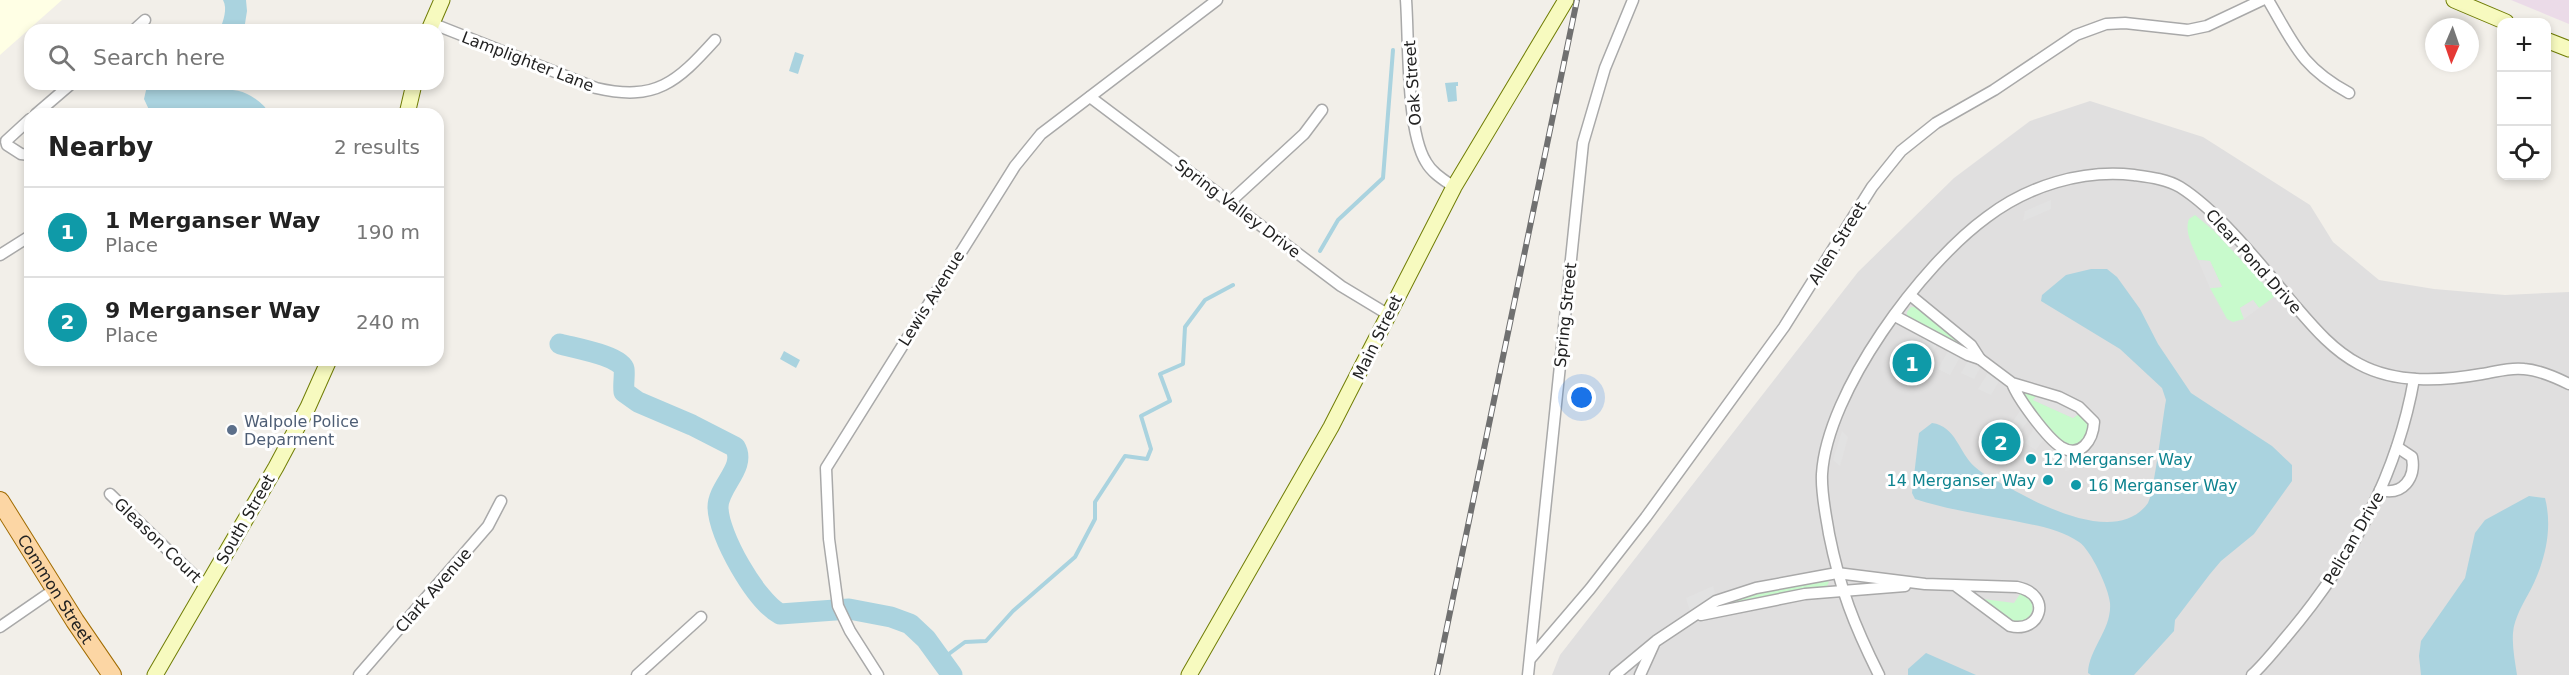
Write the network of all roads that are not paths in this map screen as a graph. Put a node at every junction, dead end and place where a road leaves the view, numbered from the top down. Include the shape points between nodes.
1 (442, 0) edge
2 (1217, 0) edge
3 (1406, 0) edge
4 (1634, 0) edge
5 (2262, 0) edge
6 (2268, 0) edge
7 (2454, 0) edge
8 (1566, 1) edge
9 (2497, 18) edge
10 (145, 20) dead end
11 (141, 24) edge
12 (431, 24) edge
13 (444, 31) edge
14 (715, 40) dead end
15 (2551, 42) edge
16 (2569, 49) edge
17 (64, 90) edge
18 (413, 90) edge
19 (2349, 93) dead end
20 (1090, 97) junction
21 (43, 108) edge
22 (408, 108) edge
23 (1322, 110) dead end
24 (24, 124) edge
25 (24, 153) edge
26 (1454, 187) junction
27 (1230, 202) junction
28 (24, 240) edge
29 (0, 255) edge
30 (1910, 295) junction
31 (1389, 315) junction
32 (1895, 316) junction
33 (1980, 359) junction
34 (326, 366) edge
35 (2414, 379) junction
36 (2012, 383) junction
37 (2569, 384) edge
38 (2397, 447) junction
39 (2380, 490) junction
40 (110, 494) dead end
41 (0, 501) edge
42 (501, 501) dead end
43 (1837, 573) junction
44 (1925, 584) junction
45 (206, 586) junction
46 (1956, 586) junction
47 (55, 589) junction
48 (1841, 590) junction
49 (1695, 616) junction
50 (700, 617) dead end
51 (0, 627) edge
52 (1656, 640) junction
53 (1531, 658) junction
54 (2256, 674) edge
55 (112, 675) edge
56 (155, 675) edge
57 (359, 675) edge
58 (637, 675) edge
59 (878, 675) edge
60 (1189, 675) edge
61 (1528, 675) edge
62 (1615, 675) edge
63 (1640, 675) edge
64 (1879, 675) edge

1 - 12 main road
2 - 20 street, Lewis Avenue
3 - 26 street, Oak Street via 1416,136 1431,169
4 - 53 street, Spring Street via 1605,68 1583,143
5 - 53 street, Allen Street via 2207,26 2188,30 2125,23 2106,24 2076,35 1936,123 1901,151 1872,187 1784,327 1646,517
6 - 19 street via 2301,57 2329,82
7 - 9 main road
8 - 26 main road, Main Street
10 - 11 street
13 - 14 street, Lamplighter Lane via 596,88 624,93 641,92 673,81
15 - 16 main road
17 - 21 street
18 - 22 main road
20 - 27 street, Spring Valley Drive
20 - 59 street, Lewis Avenue via 1041,134 1015,166 826,468 829,539 841,611
23 - 27 street via 1304,134
24 - 25 street via 6,141
26 - 31 main road, Main Street
27 - 31 street, Spring Valley Drive via 1341,286
28 - 29 street
30 - 32 street, Clear Pond Drive
30 - 33 street via 1971,345
30 - 35 street, Clear Pond Drive via 1964,237 2009,202 2072,178 2136,175 2178,186 2202,204 2334,347 2359,364
31 - 60 main road, Main Street via 1315,459
32 - 33 street
32 - 43 street, Clear Pond Drive via 1850,387 1825,450 1822,488
33 - 36 street
34 - 45 main road, South Street via 292,437
35 - 37 street, Clear Pond Drive via 2523,369
35 - 38 street, Pelican Drive
36 - 36 street via 2031,415 2059,446 2072,451 2090,442 2094,422 2079,407
38 - 39 street, Pelican Drive
38 - 39 street via 2412,457 2412,475 2406,486 2394,492
39 - 54 street, Pelican Drive via 2342,562
40 - 45 street, Gleason Court
41 - 47 main road, Common Street
42 - 57 street, Clark Avenue via 488,526
43 - 44 street
43 - 48 street, Clear Pond Drive
43 - 49 street via 1736,593
44 - 46 street
44 - 48 street
45 - 56 main road, South Street
46 - 46 street via 2010,626 2019,628 2028,625 2040,603 2028,589
47 - 51 street
47 - 55 main road, Common Street
48 - 49 street
48 - 64 street, Clear Pond Drive
49 - 52 street
50 - 58 street
52 - 62 street
52 - 63 street
53 - 61 street, Spring Street

